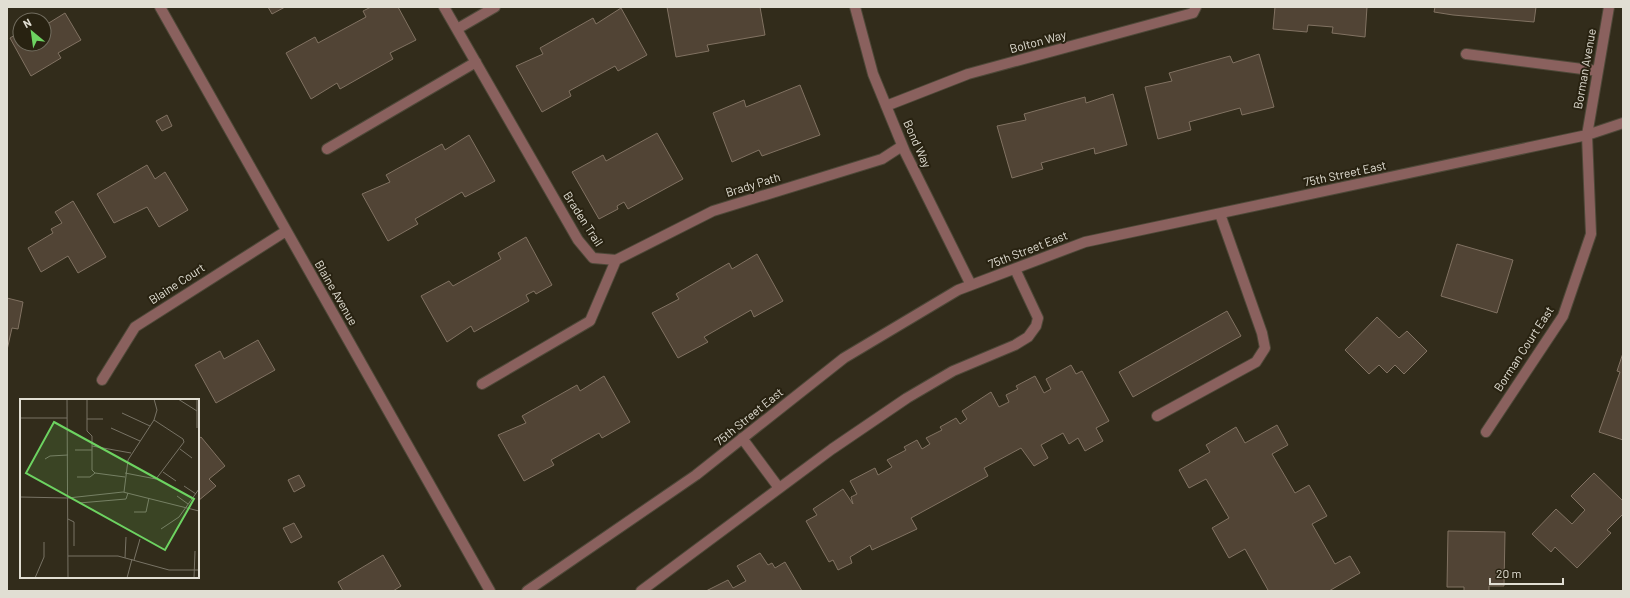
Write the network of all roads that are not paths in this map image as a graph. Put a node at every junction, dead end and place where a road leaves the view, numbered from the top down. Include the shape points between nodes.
1 (160, 7) edge
2 (444, 7) edge
3 (495, 7) edge
4 (855, 7) edge
5 (1196, 7) edge
6 (1609, 7) edge
7 (457, 29) junction
8 (1466, 54) dead end
9 (476, 62) junction
10 (1598, 71) junction
11 (886, 106) junction
12 (1623, 123) edge
13 (1587, 135) junction
14 (902, 146) junction
15 (327, 149) dead end
16 (1220, 214) junction
17 (286, 230) junction
18 (616, 260) junction
19 (1015, 269) junction
20 (971, 285) junction
21 (102, 380) dead end
22 (482, 384) dead end
23 (1157, 416) dead end
24 (1486, 432) dead end
25 (742, 438) junction
26 (779, 488) junction
27 (490, 591) edge
28 (527, 591) edge
29 (641, 591) edge

1 - 17 street, Blaine Avenue
2 - 7 street, Braden Trail
3 - 7 street
4 - 11 street, Bond Way
5 - 11 street, Bolton Way via 1193,13 968,74
6 - 10 street, Borman Avenue
7 - 9 street, Braden Trail
8 - 10 street
9 - 15 street
9 - 18 street, Braden Trail via 578,240 593,258
10 - 13 street, Borman Avenue
11 - 14 street, Bond Way
12 - 13 street, 75th Street East
13 - 16 street, 75th Street East
13 - 24 street, Borman Court East via 1591,234 1566,308
14 - 18 street, Brady Path via 882,159 712,211
14 - 20 street, Bond Way
16 - 19 street, 75th Street East via 1085,242
16 - 23 street via 1265,348 1256,362
17 - 21 street, Blaine Court via 135,326
17 - 27 street, Blaine Avenue
18 - 22 street via 590,321
19 - 20 street, 75th Street East
19 - 26 street via 1038,318 1028,337 933,382 832,449
20 - 25 street, 75th Street East via 958,290 844,358
25 - 26 street
25 - 28 street, 75th Street East via 696,475
26 - 29 street

